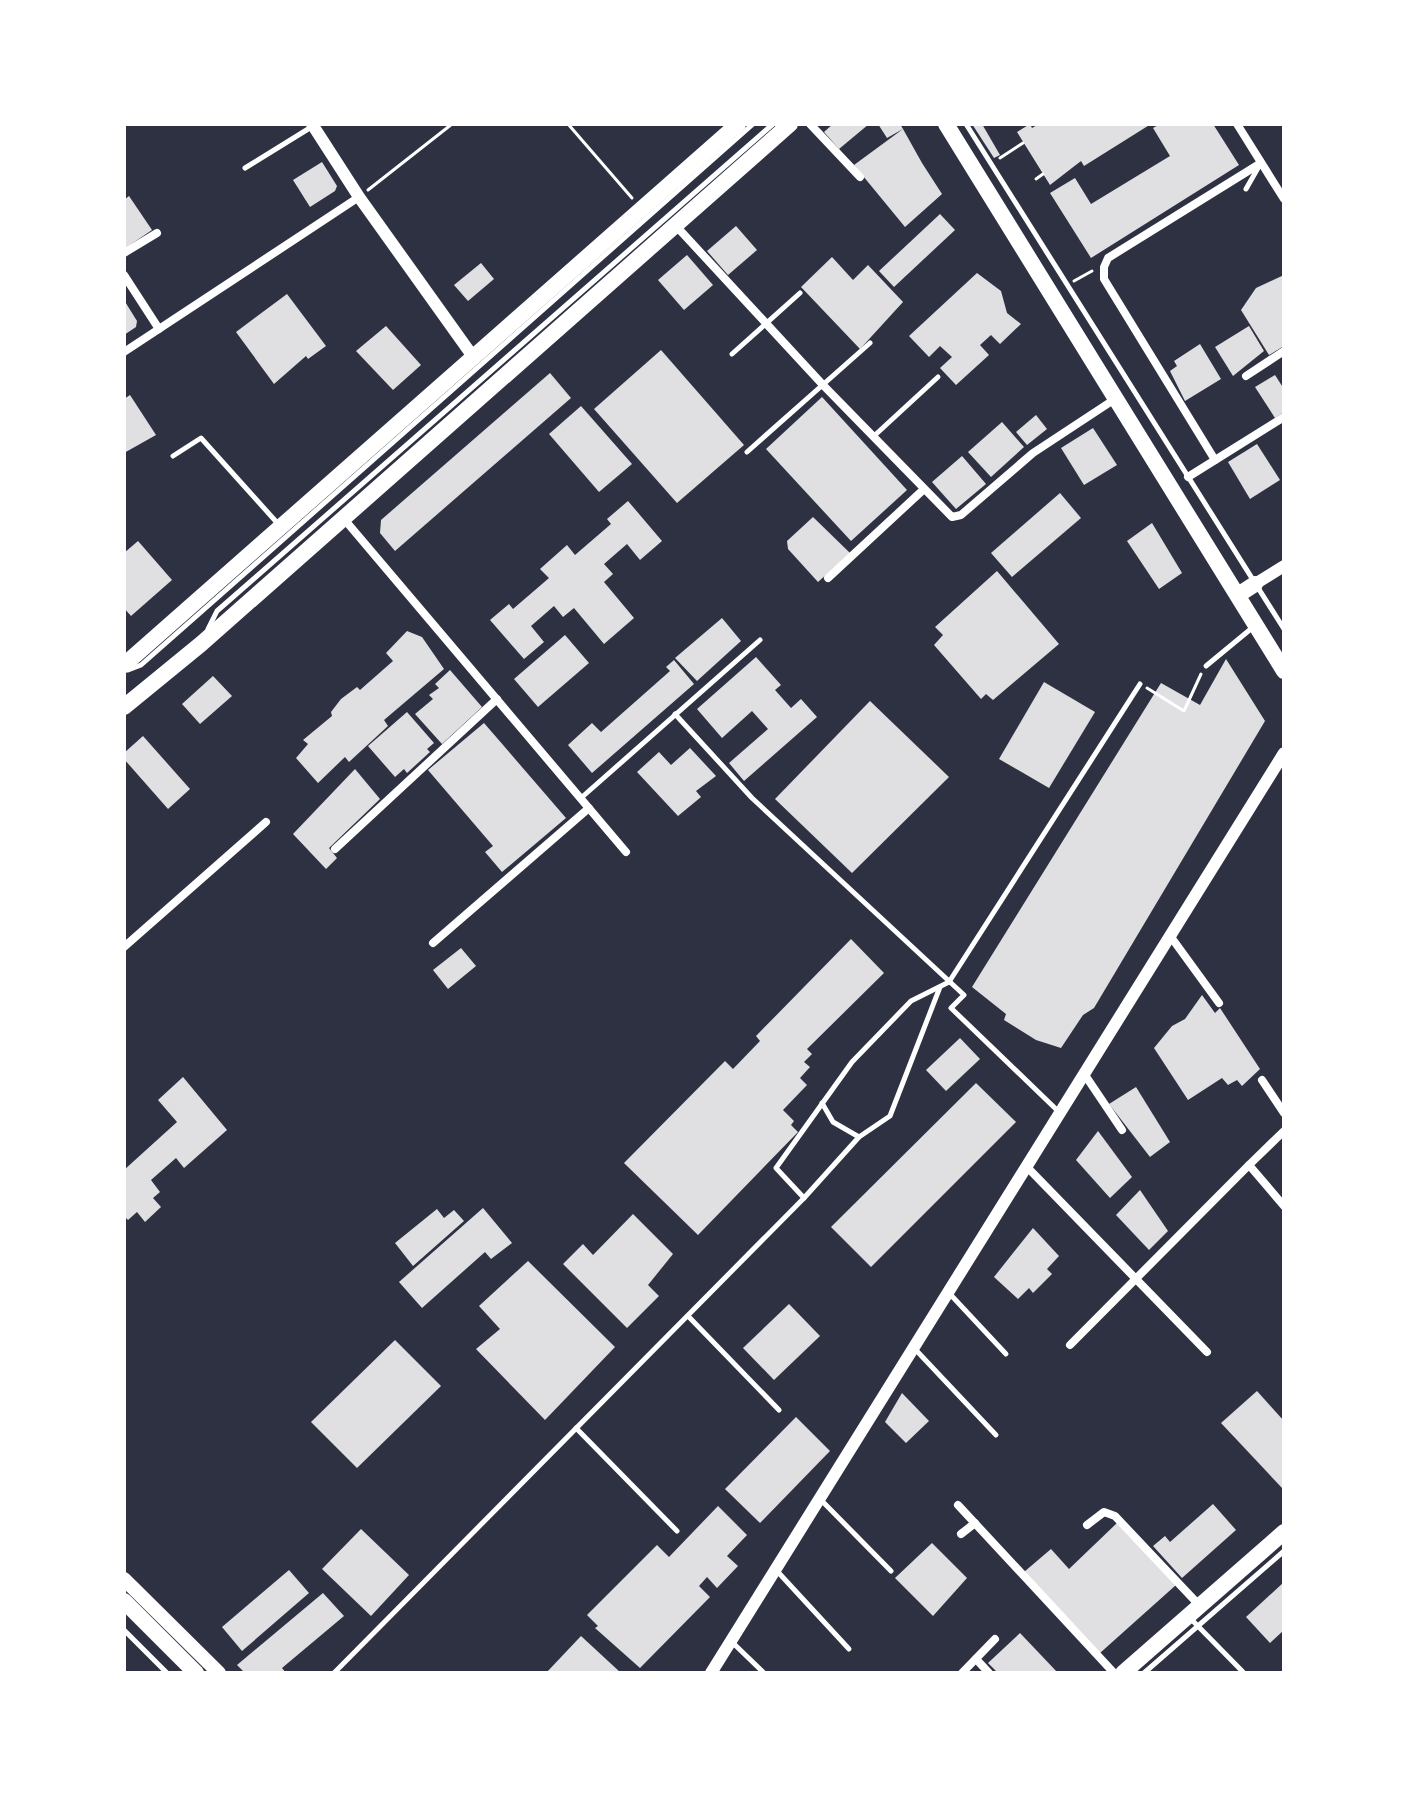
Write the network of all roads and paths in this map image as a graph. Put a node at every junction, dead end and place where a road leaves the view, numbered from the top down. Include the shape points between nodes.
1 (450, 124) edge
2 (568, 124) edge
3 (738, 124) edge
4 (753, 124) edge
5 (773, 124) edge
6 (790, 124) edge
7 (810, 124) edge
8 (946, 124) edge
9 (966, 124) edge
10 (1237, 124) edge
11 (313, 125) edge
12 (1023, 143) dead end
13 (993, 147) dead end
14 (1261, 163) junction
15 (245, 168) dead end
16 (1043, 174) dead end
17 (860, 177) dead end
18 (1036, 179) dead end
19 (1246, 189) dead end
20 (359, 197) junction
21 (1284, 199) edge
22 (642, 210) junction
23 (677, 227) junction
24 (157, 233) dead end
25 (124, 253) edge
26 (1104, 264) junction
27 (124, 275) edge
28 (1068, 284) junction
29 (800, 293) dead end
30 (765, 324) junction
31 (159, 329) junction
32 (870, 343) dead end
33 (1284, 351) edge
34 (124, 352) edge
35 (732, 354) dead end
36 (474, 358) junction
37 (1246, 376) dead end
38 (938, 377) dead end
39 (823, 385) junction
40 (1115, 399) junction
41 (1284, 417) edge
42 (873, 437) junction
43 (747, 452) dead end
44 (173, 456) dead end
45 (1215, 460) junction
46 (1188, 477) junction
47 (923, 490) junction
48 (344, 519) junction
49 (281, 527) junction
50 (1284, 566) edge
51 (828, 578) dead end
52 (1255, 584) junction
53 (1238, 595) junction
54 (1257, 626) junction
55 (1284, 629) edge
56 (760, 640) dead end
57 (201, 644) junction
58 (124, 665) edge
59 (1206, 666) joint
60 (1284, 671) edge
61 (124, 672) edge
62 (1140, 684) joint
63 (497, 699) junction
64 (124, 710) edge
65 (675, 714) junction
66 (1284, 753) edge
67 (581, 798) junction
68 (589, 808) junction
69 (266, 822) dead end
70 (335, 849) dead end
71 (626, 852) dead end
72 (1171, 937) junction
73 (433, 943) dead end
74 (124, 947) edge
75 (949, 982) junction
76 (941, 986) junction
77 (1219, 1003) dead end
78 (1085, 1075) junction
79 (1262, 1080) dead end
80 (822, 1103) junction
81 (1061, 1113) junction
82 (1284, 1113) edge
83 (1122, 1130) dead end
84 (1284, 1131) edge
85 (859, 1137) junction
86 (1249, 1165) junction
87 (1027, 1167) junction
88 (804, 1198) junction
89 (1284, 1206) edge
90 (1136, 1279) junction
91 (949, 1293) junction
92 (688, 1316) junction
93 (1070, 1345) dead end
94 (914, 1348) junction
95 (1207, 1352) dead end
96 (1006, 1354) dead end
97 (779, 1410) dead end
98 (576, 1428) junction
99 (996, 1435) dead end
100 (820, 1500) junction
101 (958, 1505) dead end
102 (975, 1523) junction
103 (1087, 1525) dead end
104 (677, 1531) dead end
105 (1284, 1532) edge
106 (961, 1534) dead end
107 (1284, 1551) edge
108 (776, 1570) junction
109 (891, 1571) dead end
110 (124, 1579) edge
111 (124, 1601) edge
112 (1195, 1616) junction
113 (124, 1630) edge
114 (995, 1639) dead end
115 (732, 1641) junction
116 (849, 1649) dead end
117 (976, 1659) junction
118 (1243, 1672) edge
119 (167, 1673) edge
120 (196, 1673) edge
121 (219, 1673) edge
122 (334, 1673) edge
123 (711, 1673) edge
124 (764, 1673) edge
125 (962, 1673) edge
126 (989, 1673) edge
127 (1114, 1673) edge
128 (1123, 1673) edge
129 (1144, 1673) edge

1 - 20 path
2 - 22 path
3 - 22 main road
4 - 61 lane via 141,665
5 - 57 lane via 217,611
6 - 23 main road
7 - 17 street
8 - 40 main road
9 - 28 lane
10 - 14 street
11 - 15 lane
11 - 20 street
12 - 13 path via 1000,158
14 - 19 lane
14 - 21 street
14 - 26 street
16 - 18 path
20 - 31 street
20 - 36 street
22 - 36 main road
23 - 30 street
23 - 48 main road
24 - 25 street
26 - 28 path
26 - 45 street via 1104,279
27 - 31 street
28 - 46 lane
29 - 30 lane
30 - 35 lane
30 - 39 street
31 - 34 street
32 - 39 lane
33 - 37 street
36 - 49 main road
38 - 42 lane
39 - 42 street
39 - 43 lane
40 - 47 street via 1033,453 961,515 948,515
40 - 53 main road
41 - 45 street
42 - 47 street
44 - 49 lane via 201,438
45 - 46 street
46 - 52 lane
47 - 51 street
48 - 57 main road
48 - 63 street
49 - 58 main road
50 - 52 street
52 - 53 main road
52 - 55 lane
53 - 54 main road
54 - 59 lane
54 - 60 main road
56 - 65 lane
57 - 64 main road
59 - 62 path via 1184,711
62 - 75 lane
63 - 67 street
63 - 70 street
65 - 67 lane
65 - 75 lane via 752,798
66 - 72 street
67 - 68 street
68 - 71 street
68 - 73 street
69 - 74 street
72 - 77 street
72 - 78 street
75 - 76 lane
75 - 81 lane via 964,995 951,1008
76 - 80 lane via 911,1001 852,1062
76 - 85 lane via 890,1116
78 - 81 street
78 - 83 street
79 - 82 street
80 - 85 lane via 833,1122
80 - 88 lane via 776,1168
81 - 87 street
84 - 86 street
85 - 88 lane
86 - 89 street
86 - 90 street
87 - 90 street
87 - 91 street
88 - 92 lane
90 - 93 street
90 - 95 street
91 - 94 street
91 - 96 lane
92 - 97 lane
92 - 98 lane
94 - 99 lane
94 - 100 street
98 - 104 lane
98 - 122 lane
100 - 108 street
100 - 109 lane
101 - 102 street
102 - 106 street
102 - 127 street
103 - 112 street via 1104,1512 1115,1516
105 - 112 main road
107 - 112 lane
108 - 115 street
108 - 116 lane
110 - 121 main road
111 - 120 main road
112 - 118 lane
112 - 128 main road
112 - 129 lane
113 - 119 lane
114 - 117 street
115 - 123 street
115 - 124 lane
117 - 125 street
117 - 126 street

